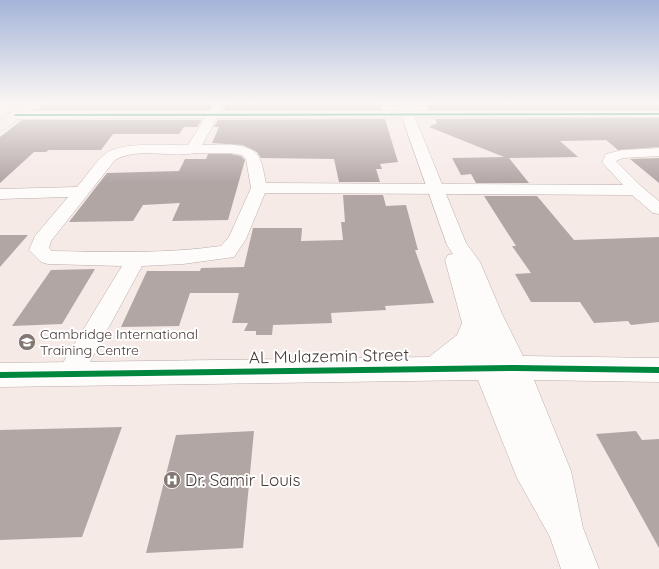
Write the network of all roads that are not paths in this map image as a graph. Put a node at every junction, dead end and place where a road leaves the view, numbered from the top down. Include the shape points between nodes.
1 (204, 130) edge
2 (413, 130) edge
3 (192, 150) junction
4 (659, 152) edge
5 (259, 188) junction
6 (435, 190) junction
7 (636, 190) junction
8 (81, 192) junction
9 (0, 194) edge
10 (659, 210) edge
11 (457, 245) junction
12 (135, 260) junction
13 (474, 322) junction
14 (501, 368) junction
15 (434, 369) junction
16 (659, 370) edge
17 (70, 374) junction
18 (0, 375) edge
19 (580, 569) edge

1 - 3 street
2 - 6 street
3 - 5 street via 246,151 253,158
3 - 8 street via 120,152 110,157
4 - 7 street via 611,157 609,162
5 - 6 street
5 - 12 street via 237,239 227,252
6 - 7 street
6 - 11 street
7 - 10 street
8 - 9 street
8 - 12 street via 42,240 39,250 48,257
11 - 13 street via 455,261
11 - 14 street via 470,262 491,316
12 - 17 street
13 - 14 street
13 - 15 street via 467,340
14 - 15 street, AL Mulazemin Street
14 - 16 street, AL Mulazemin Street
14 - 19 street via 555,471 565,528
15 - 17 street, AL Mulazemin Street
17 - 18 street, AL Mulazemin Street

